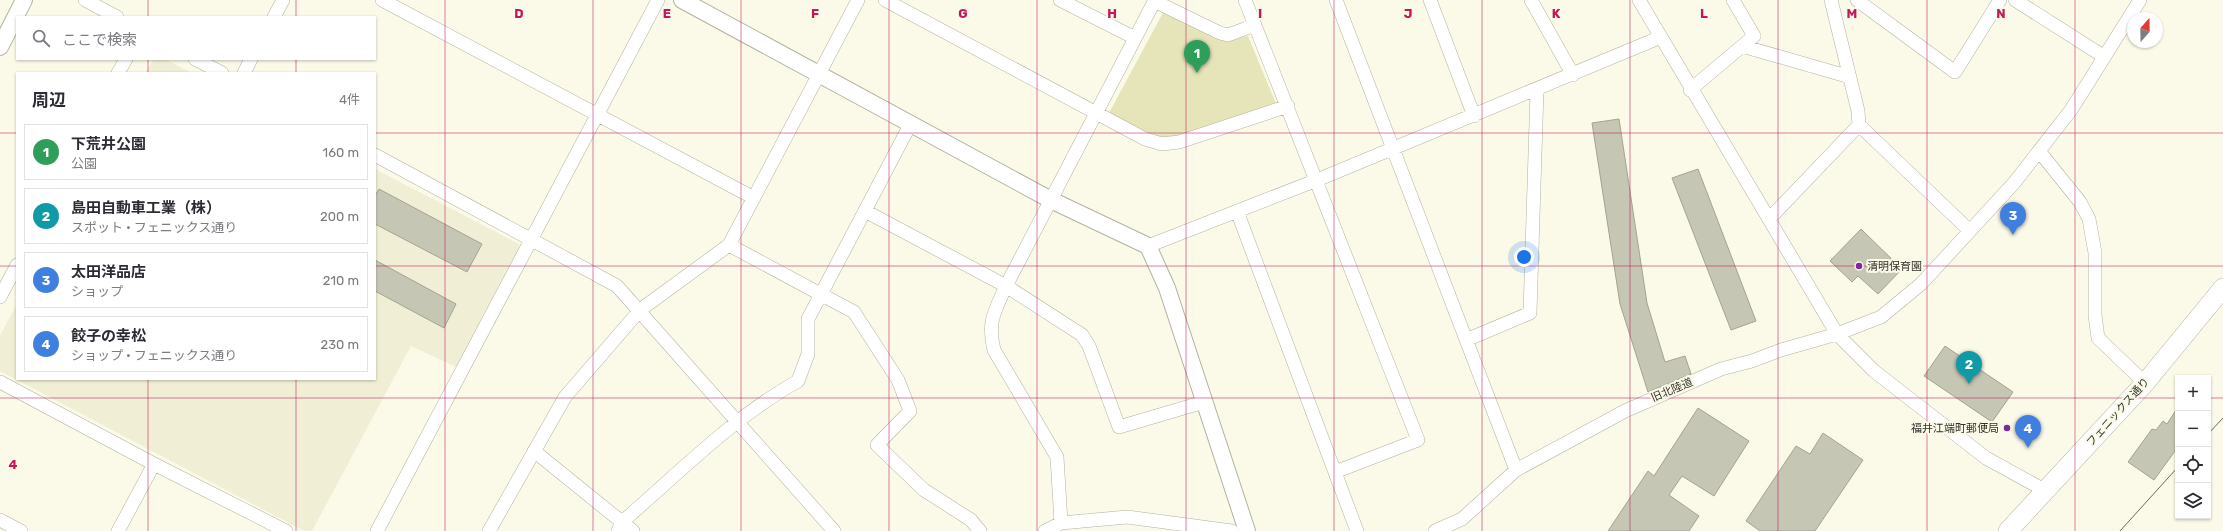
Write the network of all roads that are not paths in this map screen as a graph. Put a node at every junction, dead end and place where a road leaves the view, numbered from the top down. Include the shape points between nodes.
1 (24, 0) edge
2 (85, 0) edge
3 (283, 0) edge
4 (382, 0) edge
5 (658, 0) edge
6 (682, 0) edge
7 (858, 0) edge
8 (885, 0) edge
9 (1060, 0) edge
10 (1245, 0) edge
11 (1336, 0) edge
12 (1430, 0) edge
13 (1531, 0) edge
14 (1639, 0) edge
15 (1733, 0) edge
16 (1832, 0) edge
17 (1857, 0) edge
18 (2000, 0) edge
19 (2015, 0) edge
20 (2140, 0) edge
21 (1154, 1) edge
22 (115, 16) edge
23 (275, 16) edge
24 (1255, 25) junction
25 (1661, 37) junction
26 (1135, 38) junction
27 (1742, 46) junction
28 (0, 47) edge
29 (2104, 56) junction
30 (125, 60) edge
31 (198, 60) edge
32 (250, 60) edge
33 (119, 72) edge
34 (220, 72) edge
35 (244, 72) edge
36 (820, 74) junction
37 (1573, 75) junction
38 (1850, 77) junction
39 (1537, 90) junction
40 (1690, 90) junction
41 (1288, 106) junction
42 (1096, 113) junction
43 (598, 114) junction
44 (1474, 116) junction
45 (911, 123) junction
46 (1859, 125) junction
47 (1393, 149) junction
48 (2039, 151) junction
49 (376, 156) edge
50 (1317, 180) junction
51 (754, 198) junction
52 (1051, 200) junction
53 (865, 211) junction
54 (1237, 211) junction
55 (1769, 219) junction
56 (1970, 231) junction
57 (531, 239) junction
58 (729, 245) junction
59 (1148, 246) junction
60 (16, 267) edge
61 (1006, 286) junction
62 (2223, 288) edge
63 (821, 296) junction
64 (0, 297) edge
65 (640, 310) junction
66 (1837, 334) junction
67 (1466, 340) junction
68 (0, 382) edge
69 (2145, 383) junction
70 (1204, 402) junction
71 (737, 421) junction
72 (534, 451) junction
73 (154, 464) junction
74 (1516, 470) junction
75 (1335, 472) junction
76 (2046, 491) junction
77 (0, 520) edge
78 (1060, 523) junction
79 (620, 527) edge
80 (21, 531) edge
81 (118, 531) edge
82 (286, 531) edge
83 (377, 531) edge
84 (489, 531) edge
85 (633, 531) edge
86 (834, 531) edge
87 (980, 531) edge
88 (1045, 531) edge
89 (1232, 531) edge
90 (1247, 531) edge
91 (1357, 531) edge
92 (1435, 531) edge
93 (2008, 531) edge

1 - 28 street
2 - 22 street
3 - 23 street
4 - 43 street
5 - 43 street
6 - 36 street
7 - 36 street
8 - 42 street
9 - 26 street
10 - 24 street
11 - 47 street
12 - 44 street
13 - 37 street
14 - 25 street
15 - 27 street via 1754,36
16 - 38 street
17 - 18 street via 1955,72
19 - 29 street
20 - 29 street, 旧北陸道
21 - 24 street via 1228,35
21 - 26 street
24 - 41 street
25 - 37 street
25 - 40 street
26 - 42 street
27 - 38 street
27 - 40 street
29 - 48 street, 旧北陸道 via 2072,110
30 - 33 street
31 - 34 street
32 - 35 street
36 - 45 street
36 - 51 street
37 - 39 street
38 - 46 street
39 - 44 street
39 - 67 street via 1530,313
40 - 55 street
41 - 42 street via 1179,142 1162,144 1145,139
41 - 50 street
42 - 52 street
43 - 51 street
43 - 57 street
44 - 47 street
45 - 52 street
45 - 53 street
46 - 55 street
46 - 56 street
47 - 50 street
47 - 67 street
48 - 56 street, 旧北陸道
48 - 69 street via 2080,202 2089,219 2094,253 2098,338
49 - 57 street
50 - 54 street
50 - 75 street via 1418,440
51 - 58 street
52 - 59 street
52 - 61 street
53 - 61 street
53 - 63 street
54 - 59 street
54 - 75 street
55 - 66 street
56 - 66 street, 旧北陸道 via 1921,284 1881,317
57 - 65 street via 617,286
57 - 83 street
58 - 63 street
58 - 65 street
59 - 70 street via 1167,288
60 - 64 street
61 - 70 street via 1082,335 1089,346 1119,427
61 - 78 street via 994,314 990,332 994,350 1056,457
62 - 69 main road, フェニックス通り
63 - 71 street via 808,319 808,354 798,382 767,398
63 - 87 street via 854,312 898,380 903,392 910,411 877,445 924,490 971,520
65 - 71 street
65 - 72 street via 565,397
66 - 74 street, 旧北陸道 via 1721,369 1625,410
66 - 76 street via 1874,371 1986,458
67 - 74 street
68 - 73 street
69 - 76 main road, フェニックス通り
70 - 90 street
71 - 79 street
71 - 86 street
72 - 79 street
72 - 84 street
73 - 81 street
73 - 82 street
74 - 92 street, 旧北陸道 via 1462,519
75 - 91 street
76 - 93 main road, フェニックス通り
77 - 80 street
78 - 88 street
78 - 89 street via 1127,517
79 - 85 street

